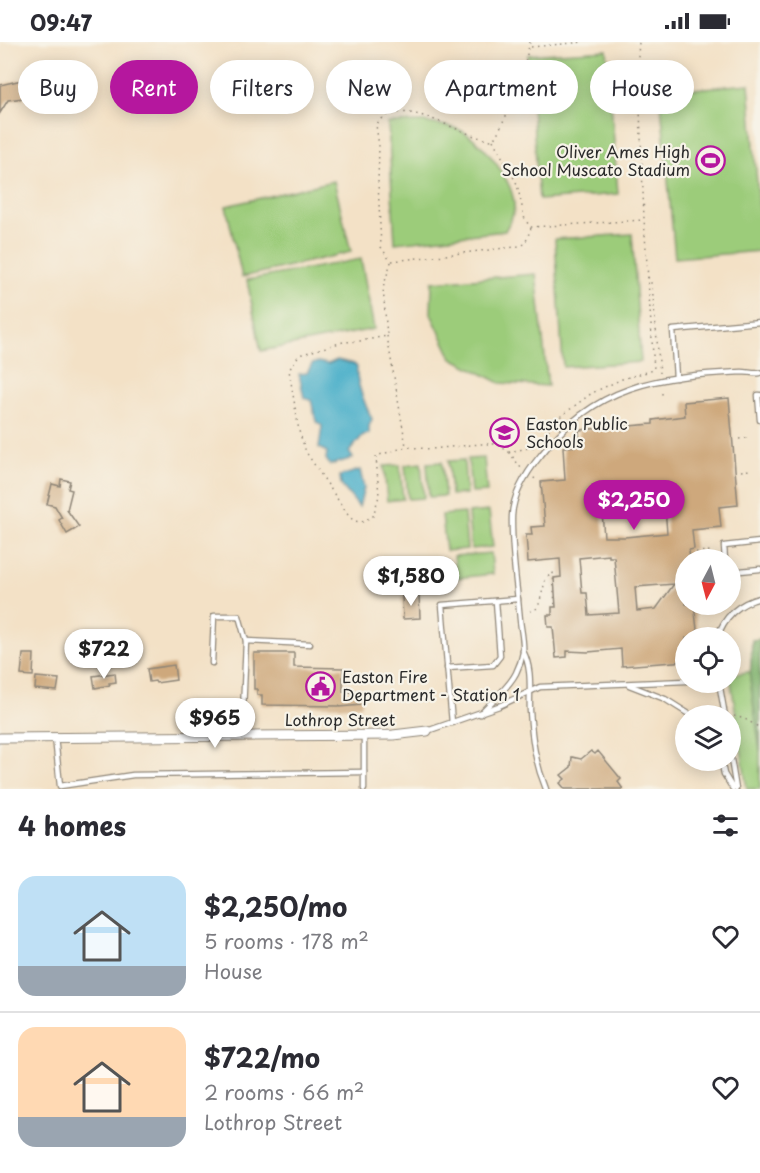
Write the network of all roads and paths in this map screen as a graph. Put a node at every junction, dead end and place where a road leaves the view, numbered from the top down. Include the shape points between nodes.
1 (530, 42) edge
2 (584, 42) edge
3 (639, 42) edge
4 (530, 47) junction
5 (493, 140) junction
6 (644, 219) junction
7 (531, 227) junction
8 (391, 261) junction
9 (647, 276) junction
10 (760, 322) edge
11 (387, 336) junction
12 (660, 372) dead end
13 (760, 373) edge
14 (676, 378) junction
15 (760, 395) edge
16 (760, 420) edge
17 (747, 438) dead end
18 (739, 439) dead end
19 (406, 447) junction
20 (509, 452) junction
21 (750, 470) dead end
22 (741, 471) dead end
23 (526, 475) junction
24 (760, 542) edge
25 (724, 549) edge
26 (760, 569) edge
27 (741, 571) edge
28 (760, 598) edge
29 (518, 599) junction
30 (496, 602) junction
31 (555, 607) dead end
32 (530, 611) dead end
33 (721, 627) edge
34 (246, 641) junction
35 (310, 644) dead end
36 (523, 651) junction
37 (212, 663) dead end
38 (447, 668) junction
39 (675, 681) edge
40 (624, 683) junction
41 (530, 692) junction
42 (675, 705) edge
43 (480, 714) junction
44 (741, 718) edge
45 (452, 723) junction
46 (760, 728) edge
47 (427, 730) joint
48 (242, 735) junction
49 (364, 735) junction
50 (55, 737) junction
51 (0, 738) edge
52 (723, 771) edge
53 (732, 771) edge
54 (364, 772) junction
55 (60, 787) edge
56 (364, 789) edge
57 (546, 789) edge
58 (734, 789) edge

1 - 4 path
2 - 4 path
3 - 6 path
4 - 5 path via 516,104
5 - 7 path via 517,184 525,220
5 - 8 path via 481,140 420,115 391,113 381,117 376,124 381,247
6 - 7 path
6 - 9 path
7 - 8 path via 525,244 515,247
8 - 11 path via 383,288
9 - 12 path via 652,285
9 - 20 path via 654,370 592,393 561,416 533,447
10 - 14 lane via 673,330
11 - 19 path
11 - 19 path via 343,342 299,355 289,370 289,378 306,452 354,521 362,522 373,516 379,496 376,456
13 - 14 lane
14 - 23 lane via 629,388 589,408 559,433
15 - 16 lane
17 - 18 path
19 - 20 path via 497,444
20 - 23 path
21 - 22 path
23 - 29 lane via 515,497 512,515
24 - 25 lane
26 - 27 lane
28 - 33 lane via 743,604
29 - 30 lane
29 - 36 lane
30 - 38 lane via 500,656 493,665
30 - 38 lane via 442,605
31 - 32 path via 553,573 546,578 538,608
34 - 35 lane
34 - 37 lane via 239,616 214,616
34 - 48 lane
36 - 41 lane via 529,665
36 - 43 lane via 512,680
38 - 45 lane
39 - 40 lane
40 - 41 lane via 546,686
40 - 42 lane
41 - 43 lane
41 - 57 lane via 535,758
43 - 45 lane
44 - 46 path
45 - 47 lane
47 - 49 street, Lothrop Street
48 - 49 street, Lothrop Street
48 - 50 street, Lothrop Street
49 - 54 lane
50 - 51 street, Lothrop Street
50 - 55 lane
52 - 58 lane
53 - 58 lane
54 - 55 lane via 133,775
54 - 56 lane

